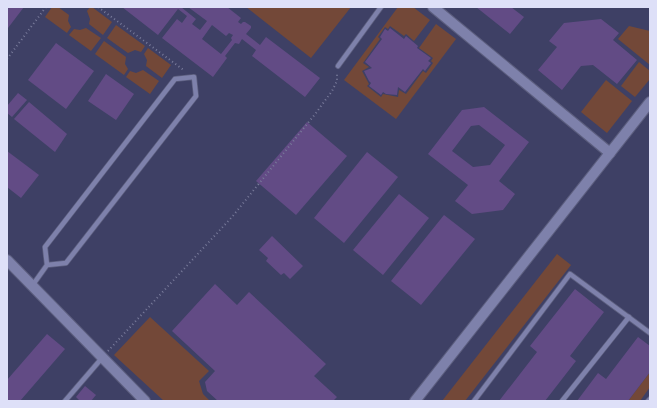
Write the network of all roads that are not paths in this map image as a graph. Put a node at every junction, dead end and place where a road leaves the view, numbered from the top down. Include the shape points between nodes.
1 (381, 7) edge
2 (432, 7) edge
3 (338, 66) road end
4 (650, 102) edge
5 (610, 153) junction
6 (7, 260) edge
7 (47, 265) junction
8 (32, 286) junction
9 (628, 316) junction
10 (650, 333) edge
11 (102, 358) junction
12 (65, 401) edge
13 (145, 401) edge
14 (416, 401) edge
15 (474, 401) edge
16 (562, 401) edge

1 - 3 lane
2 - 5 street
4 - 5 street
5 - 14 street
6 - 8 street
7 - 7 lane via 45,246 175,79 194,77 196,96 71,257 66,263
7 - 8 lane
8 - 11 street
9 - 10 lane
9 - 15 lane via 570,274
9 - 16 lane
11 - 12 lane
11 - 13 street

